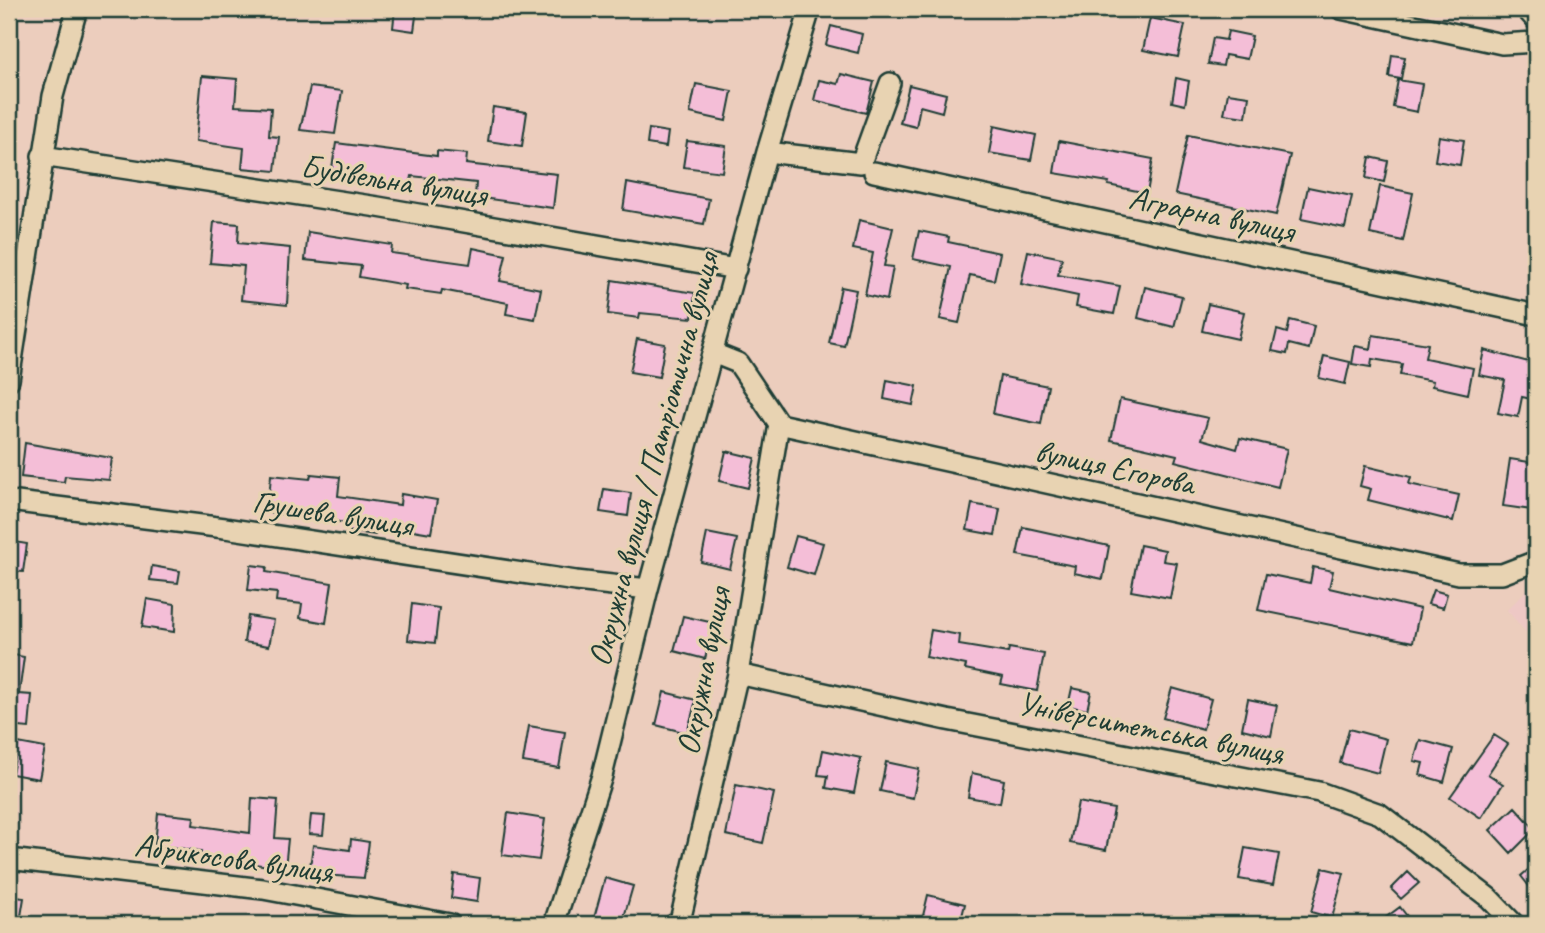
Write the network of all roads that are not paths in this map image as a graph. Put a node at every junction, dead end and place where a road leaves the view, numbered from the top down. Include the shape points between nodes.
1 (77, 9) edge
2 (810, 9) edge
3 (1341, 9) edge
4 (1526, 9) edge
5 (1536, 20) edge
6 (1536, 42) edge
7 (890, 83) dead end
8 (767, 152) junction
9 (42, 156) junction
10 (874, 172) dead end
11 (736, 269) junction
12 (1536, 315) edge
13 (713, 353) junction
14 (9, 380) edge
15 (779, 424) junction
16 (9, 501) edge
17 (1536, 561) edge
18 (648, 589) junction
19 (738, 674) junction
20 (9, 859) edge
21 (450, 924) edge
22 (554, 924) edge
23 (675, 924) edge
24 (1514, 924) edge

1 - 9 street
2 - 8 street, Окружна вулиця / Патріотична вулиця
3 - 6 street via 1502,44
4 - 5 street
7 - 8 street via 861,163
8 - 11 street, Окружна вулиця / Патріотична вулиця
9 - 11 street, Будівельна вулиця via 378,207
9 - 14 street
10 - 12 street, Аграрна вулиця
11 - 13 street, Окружна вулиця / Патріотична вулиця
13 - 15 street via 738,363
13 - 18 street, Окружна вулиця / Патріотична вулиця
15 - 17 street, вулиця Єгорова via 1459,574 1503,574
15 - 19 street, Окружна вулиця
16 - 18 street, Грушева вулиця
18 - 22 street, Окружна вулиця / Патріотична вулиця via 602,776
19 - 23 street, Окружна вулиця via 680,921
19 - 24 street, Університетська вулиця via 1319,792 1380,814 1489,898
20 - 21 street, Абрикосова вулиця via 263,888

